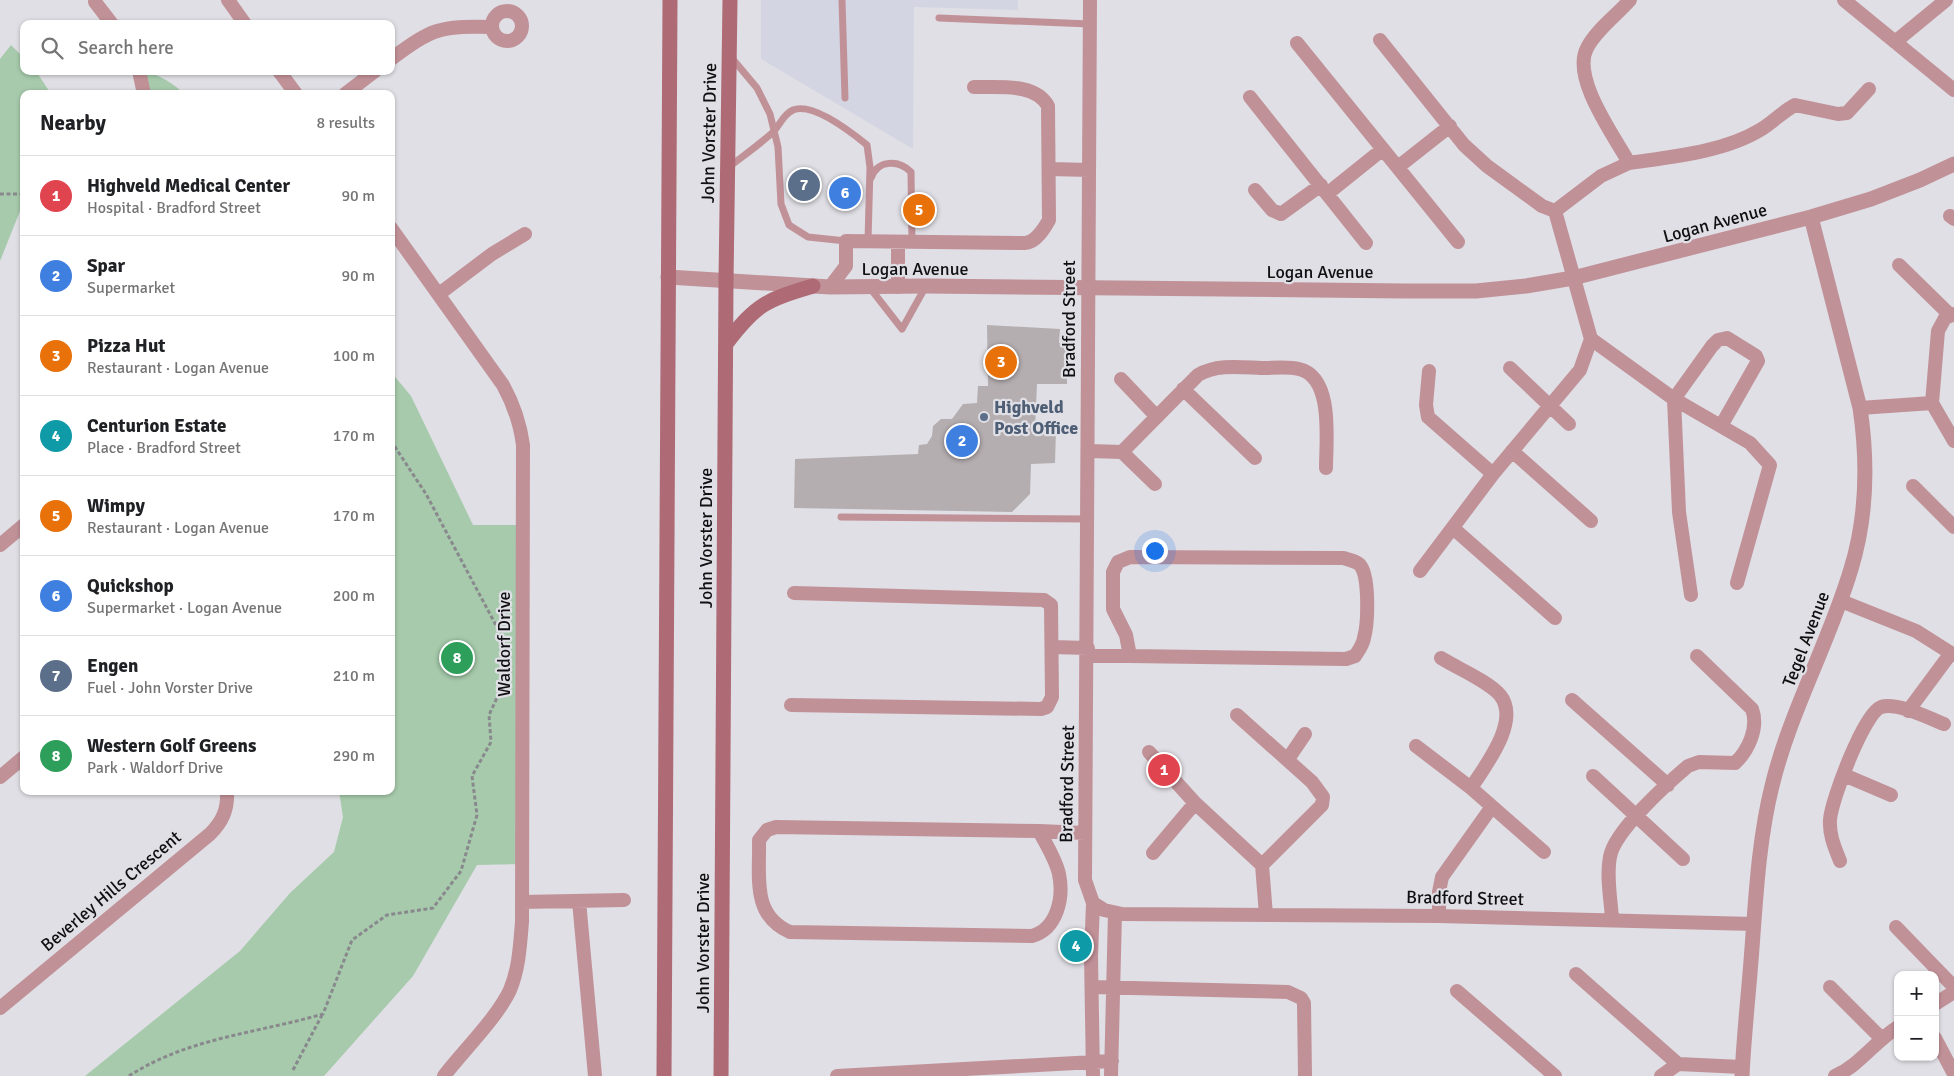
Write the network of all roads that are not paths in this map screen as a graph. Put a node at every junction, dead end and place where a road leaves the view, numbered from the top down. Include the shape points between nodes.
1 (98, 0) edge
2 (228, 0) edge
3 (670, 0) edge
4 (730, 0) edge
5 (842, 0) edge
6 (1090, 0) edge
7 (1630, 0) edge
8 (1844, 0) edge
9 (1946, 0) edge
10 (939, 18) dead end
11 (110, 20) edge
12 (242, 20) edge
13 (1090, 24) junction
14 (491, 27) dead end
15 (1380, 40) dead end
16 (1895, 42) junction
17 (1297, 44) dead end
18 (729, 55) junction
19 (395, 56) edge
20 (140, 75) edge
21 (283, 75) edge
22 (370, 75) edge
23 (974, 87) dead end
24 (1869, 89) dead end
25 (143, 90) edge
26 (293, 90) edge
27 (350, 90) edge
28 (1954, 90) edge
29 (1250, 97) dead end
30 (845, 98) dead end
31 (1450, 126) junction
32 (774, 131) junction
33 (1383, 149) junction
34 (1629, 163) junction
35 (1954, 164) edge
36 (1398, 167) junction
37 (727, 169) junction
38 (1050, 169) junction
39 (1088, 170) junction
40 (869, 183) junction
41 (1255, 190) dead end
42 (1324, 190) junction
43 (1555, 211) junction
44 (1811, 217) junction
45 (395, 234) edge
46 (525, 234) dead end
47 (846, 241) junction
48 (868, 241) junction
49 (905, 242) junction
50 (1458, 242) dead end
51 (1366, 243) dead end
52 (1899, 264) dead end
53 (668, 277) junction
54 (1573, 278) junction
55 (726, 281) junction
56 (813, 286) junction
57 (926, 286) junction
58 (830, 287) junction
59 (898, 287) junction
60 (870, 288) junction
61 (1087, 288) junction
62 (438, 294) junction
63 (1952, 314) edge
64 (1591, 339) junction
65 (726, 344) junction
66 (1510, 368) dead end
67 (1429, 371) dead end
68 (1121, 379) dead end
69 (1183, 389) junction
70 (1674, 399) junction
71 (1932, 403) junction
72 (1550, 406) junction
73 (1860, 408) junction
74 (1158, 417) junction
75 (1569, 424) dead end
76 (1721, 426) junction
77 (1954, 441) edge
78 (1089, 451) junction
79 (1512, 451) junction
80 (1122, 452) junction
81 (1255, 458) dead end
82 (1326, 468) dead end
83 (1493, 474) junction
84 (1155, 484) dead end
85 (1913, 486) dead end
86 (841, 516) dead end
87 (1088, 520) junction
88 (1591, 521) dead end
89 (20, 528) edge
90 (1453, 528) junction
91 (1954, 528) edge
92 (0, 545) edge
93 (1420, 571) dead end
94 (1737, 583) dead end
95 (794, 593) dead end
96 (1691, 595) dead end
97 (1841, 601) junction
98 (1556, 618) dead end
99 (1052, 647) junction
100 (1088, 652) junction
101 (1953, 654) edge
102 (1130, 656) junction
103 (1696, 656) dead end
104 (1441, 658) dead end
105 (1572, 700) dead end
106 (791, 705) dead end
107 (1908, 711) junction
108 (1237, 715) dead end
109 (1944, 724) dead end
110 (1305, 734) dead end
111 (1416, 746) dead end
112 (1149, 752) dead end
113 (1288, 759) junction
114 (20, 760) edge
115 (1844, 775) junction
116 (1593, 776) dead end
117 (0, 777) edge
118 (1668, 784) junction
119 (1471, 788) junction
120 (228, 795) edge
121 (1891, 795) dead end
122 (1195, 804) junction
123 (1491, 808) junction
124 (1636, 815) junction
125 (1039, 831) junction
126 (1084, 833) junction
127 (1154, 852) dead end
128 (1544, 852) dead end
129 (1683, 859) dead end
130 (1840, 861) dead end
131 (1262, 865) junction
132 (624, 900) dead end
133 (579, 901) junction
134 (522, 902) junction
135 (1093, 902) junction
136 (1115, 913) junction
137 (1266, 915) junction
138 (1439, 916) junction
139 (1612, 919) junction
140 (1754, 924) junction
141 (1896, 927) dead end
142 (1576, 974) dead end
143 (1092, 987) junction
144 (1830, 987) dead end
145 (1954, 987) edge
146 (1114, 988) junction
147 (1457, 991) dead end
148 (1954, 992) edge
149 (1939, 1001) edge
150 (0, 1008) edge
151 (1894, 1030) edge
152 (1881, 1038) junction
153 (1939, 1046) edge
154 (1094, 1060) junction
155 (1112, 1061) junction
156 (1678, 1064) junction
157 (1855, 1071) edge
158 (1742, 1072) edge
159 (1954, 1074) edge
160 (444, 1076) edge
161 (595, 1076) edge
162 (664, 1076) edge
163 (721, 1076) edge
164 (837, 1076) edge
165 (1093, 1076) edge
166 (1111, 1076) edge
167 (1305, 1076) edge
168 (1555, 1076) edge
169 (1661, 1076) edge
170 (1835, 1076) edge

1 - 11 street
2 - 12 street
3 - 53 main road
4 - 18 main road, John Vorster Drive
5 - 30 lane
6 - 13 street, Bradford Street
7 - 34 street via 1593,40 1582,61 1589,91
8 - 16 street
9 - 16 street
10 - 13 lane
13 - 39 street, Bradford Street
14 - 19 street via 442,28 418,39
15 - 31 street
16 - 28 street
17 - 33 street
18 - 32 lane via 757,88 770,114
18 - 37 main road, John Vorster Drive
20 - 25 street
21 - 26 street
22 - 27 street
23 - 38 street via 1024,90 1045,101 1048,106
24 - 34 street via 1847,113 1794,105 1760,131 1736,140 1675,156
29 - 42 street
31 - 36 street
31 - 43 street via 1464,145 1487,166 1542,206
32 - 37 lane
32 - 40 lane via 793,110 803,108 822,115 868,144
32 - 47 lane via 781,204 790,225 808,237
33 - 36 street
33 - 42 street
34 - 43 street via 1596,180
35 - 44 street, Logan Avenue via 1871,199
36 - 50 street
37 - 55 main road, John Vorster Drive
38 - 39 street
38 - 49 street via 1049,220 1030,242
39 - 61 street, Bradford Street
40 - 48 lane
40 - 49 lane via 877,168 886,164 900,164 911,172
41 - 42 street via 1272,210 1281,214
42 - 51 street
43 - 54 street
44 - 54 street, Logan Avenue
44 - 73 street, Tegel Avenue
45 - 62 street, Waldorf Drive
46 - 62 street
47 - 48 street
47 - 58 street via 846,266
48 - 49 street
49 - 59 street
52 - 63 street
53 - 55 street, Logan Avenue
53 - 162 main road
54 - 61 street, Logan Avenue via 1476,291
54 - 64 street
55 - 56 street, Logan Avenue
55 - 65 main road, John Vorster Drive
56 - 58 street, Logan Avenue
56 - 65 main road via 772,298 758,306
57 - 59 street, Logan Avenue
57 - 60 lane via 902,329
57 - 61 street, Logan Avenue
58 - 60 street, Logan Avenue
59 - 60 street, Logan Avenue
61 - 78 street, Bradford Street
62 - 134 street, Waldorf Drive via 514,405 523,445
63 - 71 street via 1940,324 1938,331
64 - 70 street
64 - 72 street via 1580,370
65 - 163 main road, John Vorster Drive
66 - 72 street
67 - 83 street via 1428,416
68 - 74 street
69 - 74 street
69 - 81 street
69 - 82 street via 1206,370 1227,367 1300,369 1312,375 1324,400
70 - 76 street
70 - 76 street via 1712,346 1718,340 1730,339 1756,356 1758,361
70 - 96 street via 1679,512
71 - 73 street
71 - 77 street
72 - 75 street
72 - 79 street
73 - 97 street, Tegel Avenue via 1866,453 1863,504 1856,554
74 - 80 street
76 - 94 street via 1750,443 1770,465
78 - 80 street
78 - 87 street, Bradford Street
79 - 83 street
79 - 88 street
80 - 84 street
83 - 90 street
85 - 91 street
86 - 87 lane
87 - 100 street, Bradford Street
89 - 92 street
90 - 93 street
90 - 98 street
95 - 99 street via 1039,598 1051,605
97 - 101 street via 1916,631
97 - 140 street, Tegel Avenue via 1799,706 1772,786
99 - 100 street
99 - 106 street via 1052,697 1047,707 1041,709
100 - 102 street
100 - 126 street, Bradford Street
101 - 107 street
102 - 102 street via 1126,635 1113,609 1113,572 1123,558 1344,558 1360,565 1364,572 1365,638 1351,658
103 - 118 street via 1752,709 1752,736 1747,749 1735,763 1694,763
104 - 119 street via 1494,690 1505,703 1499,745
105 - 118 street
107 - 109 street
107 - 115 street via 1889,706 1874,712
108 - 113 street
110 - 113 street
111 - 119 street
112 - 122 street
113 - 131 street via 1322,793 1323,802
114 - 117 street
115 - 121 street
115 - 130 street via 1830,818 1830,835
116 - 124 street
118 - 124 street
119 - 123 street
120 - 150 street, Beverley Hills Crescent via 224,816 210,834
122 - 127 street
122 - 131 street
123 - 128 street
123 - 138 street via 1442,877
124 - 129 street
124 - 139 street via 1615,844 1610,858
125 - 125 street via 1059,873 1060,888 1052,923 1032,936 790,932 777,926 761,905 758,840 767,830 776,827
125 - 126 street
126 - 135 street, Bradford Street via 1085,885
131 - 137 street
132 - 133 street
133 - 134 street
133 - 161 street
134 - 160 street, Waldorf Drive via 519,956 510,990
135 - 136 street, Bradford Street
135 - 143 street
136 - 137 street, Bradford Street
136 - 146 street
137 - 138 street, Bradford Street
138 - 139 street, Bradford Street
139 - 140 street, Bradford Street
140 - 158 street, Tegel Avenue
141 - 145 street
142 - 156 street
143 - 146 street
143 - 154 street
144 - 152 street
146 - 155 street
146 - 167 street via 1288,992 1296,995 1304,1003
147 - 168 street
148 - 149 street
151 - 152 street
152 - 157 street
153 - 159 street
154 - 155 street
154 - 164 street
154 - 165 street
155 - 166 street
156 - 158 street
156 - 169 street
157 - 170 street

